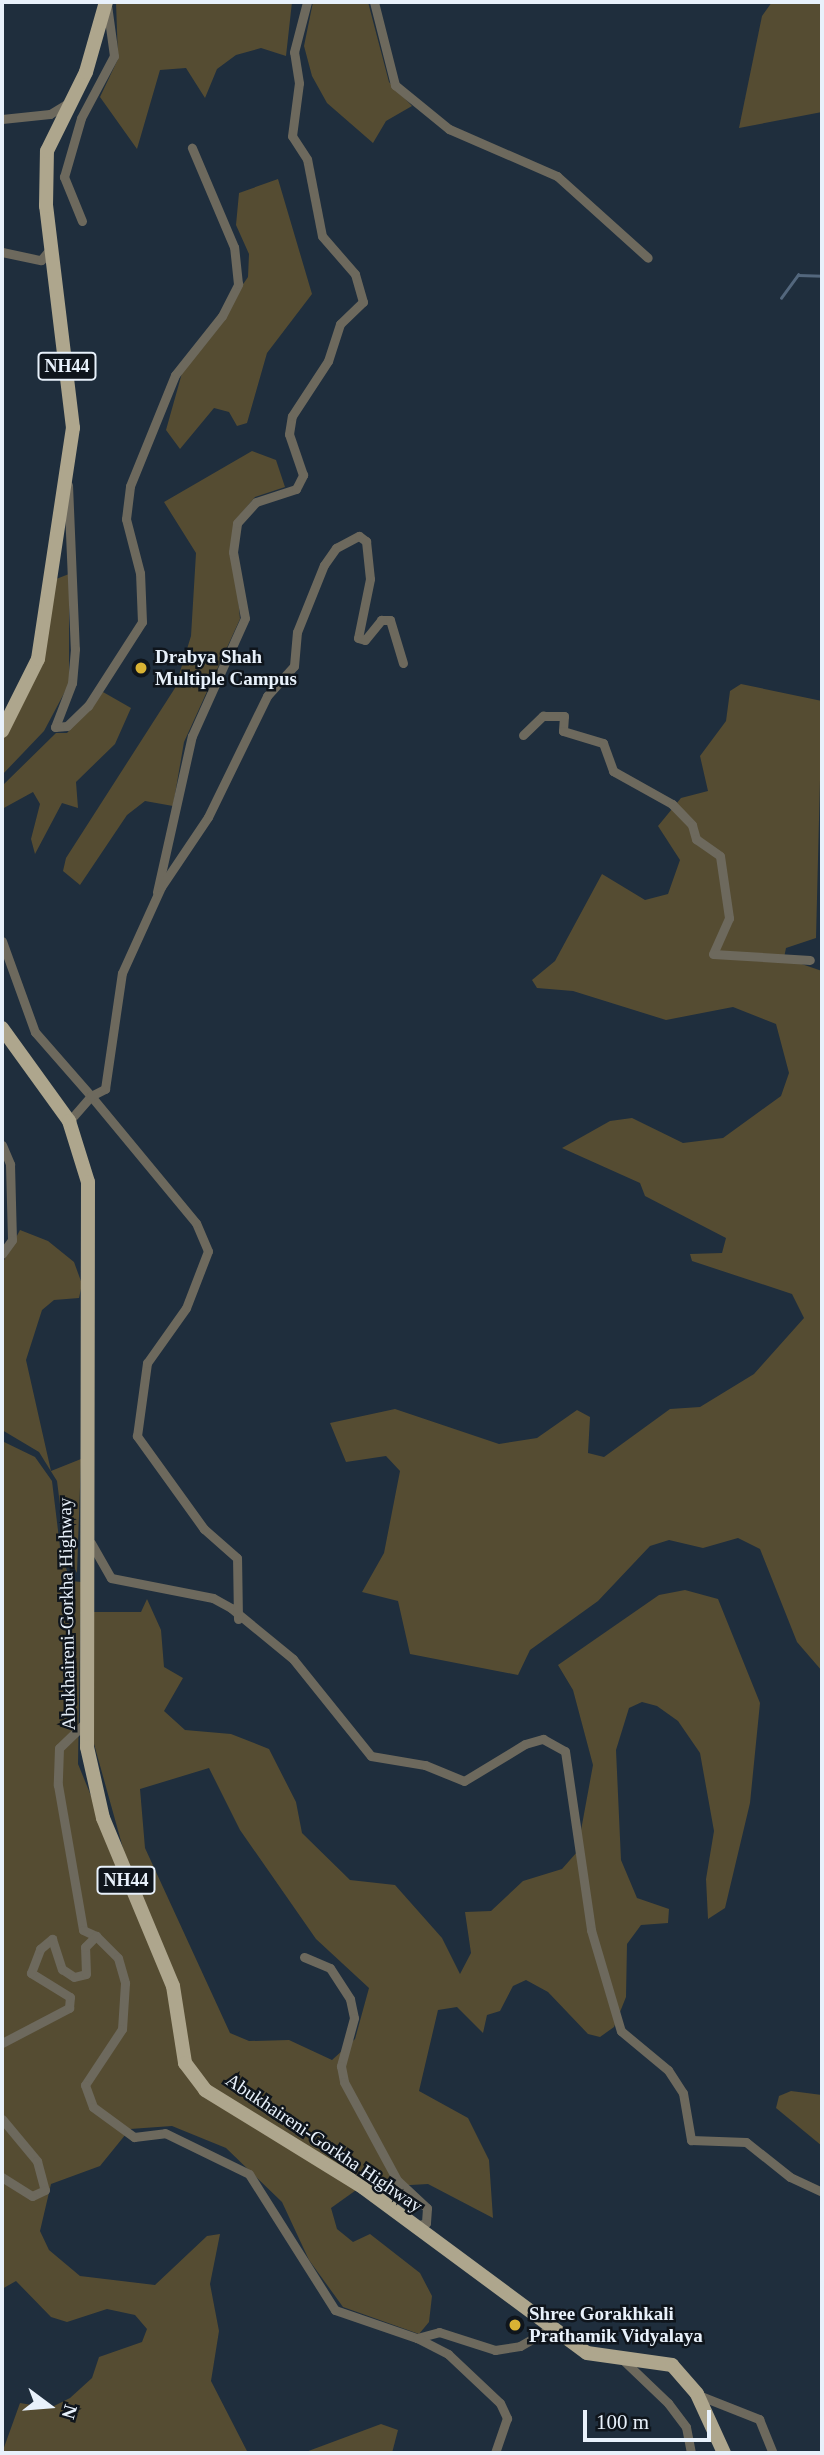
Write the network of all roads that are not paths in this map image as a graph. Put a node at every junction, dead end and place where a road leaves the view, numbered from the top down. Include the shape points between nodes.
1 (106, 2) edge
2 (307, 2) edge
3 (374, 2) edge
4 (71, 102) junction
5 (2, 120) edge
6 (192, 148) dead end
7 (82, 221) dead end
8 (51, 248) junction
9 (2, 252) edge
10 (648, 258) dead end
11 (68, 483) junction
12 (403, 663) dead end
13 (2, 731) edge
14 (523, 735) dead end
15 (157, 897) junction
16 (2, 941) edge
17 (810, 960) dead end
18 (2, 1028) edge
19 (90, 1096) junction
20 (69, 1121) junction
21 (2, 1145) edge
22 (2, 1254) edge
23 (83, 1524) junction
24 (238, 1619) junction
25 (85, 1723) junction
26 (96, 1936) junction
27 (304, 1957) dead end
28 (2, 2043) edge
29 (2, 2119) edge
30 (2, 2177) edge
31 (822, 2192) edge
32 (416, 2226) junction
33 (551, 2328) junction
34 (417, 2339) junction
35 (622, 2359) junction
36 (697, 2394) junction
37 (495, 2453) edge
38 (691, 2453) edge
39 (724, 2453) edge
40 (773, 2453) edge

1 - 4 main road, NH44 via 97,45
1 - 7 street via 114,25 114,56 81,118 64,177
2 - 15 street via 294,52 299,83 292,136 307,159 321,236 355,274 363,302 340,324 328,361 292,416 289,434 303,475 296,489 256,502 237,523 233,552 245,618 192,736
3 - 10 street via 395,85 449,129 557,176
4 - 5 street via 50,114
4 - 8 main road, NH44 via 47,151
6 - 11 street via 234,247 238,284 222,316 175,374 130,486 126,519 140,573 142,622 88,706 67,726 55,727 72,683 75,649
8 - 9 street via 41,260
8 - 11 main road, NH44 via 72,408
11 - 13 main road, NH44 via 38,659
12 - 15 street via 390,620 380,620 365,640 358,638 370,579 366,541 359,536 336,548 324,565 297,632 294,666 267,696 208,817
14 - 17 street via 543,716 564,716 563,730 603,743 613,771 671,804 692,825 696,839 720,856 729,918 713,954
15 - 19 street via 122,973 105,1089
16 - 19 street via 35,1032
18 - 20 main road, Abukhaireni-Gorkha Highway / NH44
19 - 20 street
19 - 24 street via 196,1223 208,1251 186,1308 147,1363 137,1436 204,1529 237,1558
20 - 23 main road, Abukhaireni-Gorkha Highway / NH44 via 88,1182
21 - 22 street via 10,1164 12,1240
23 - 24 street via 111,1578 213,1598
23 - 25 main road, Abukhaireni-Gorkha Highway / NH44
24 - 31 street via 293,1659 372,1756 425,1765 464,1781 525,1744 543,1739 565,1751 592,1930 621,2031 668,2070 683,2093 691,2140 746,2142 790,2177
25 - 26 street via 59,1748 58,1785 83,1930
25 - 32 main road, Abukhaireni-Gorkha Highway / NH44 via 103,1818 173,1986 181,2047 193,2078
26 - 28 street via 85,1947 86,1974 74,1977 62,1969 51,1939 40,1949 31,1973 70,1997 69,2008
26 - 34 street via 118,1958 125,1983 122,2029 85,2085 85,2096 134,2137 164,2133 250,2174 335,2311
27 - 32 street via 330,1968 350,1999 354,2018 341,2066 344,2082 397,2180 427,2208 426,2223
29 - 30 street via 37,2161 45,2190 32,2196
32 - 33 main road, Abukhaireni-Gorkha Highway / NH44
33 - 34 street via 520,2346 495,2350 439,2332
33 - 35 main road, Abukhaireni-Gorkha Highway / NH44 via 587,2353
34 - 37 street via 447,2354 500,2403 507,2418
35 - 36 main road, Abukhaireni-Gorkha Highway / NH44 via 665,2361
35 - 38 street via 686,2427
36 - 39 main road, Abukhaireni-Gorkha Highway / NH44
36 - 40 street via 760,2418

